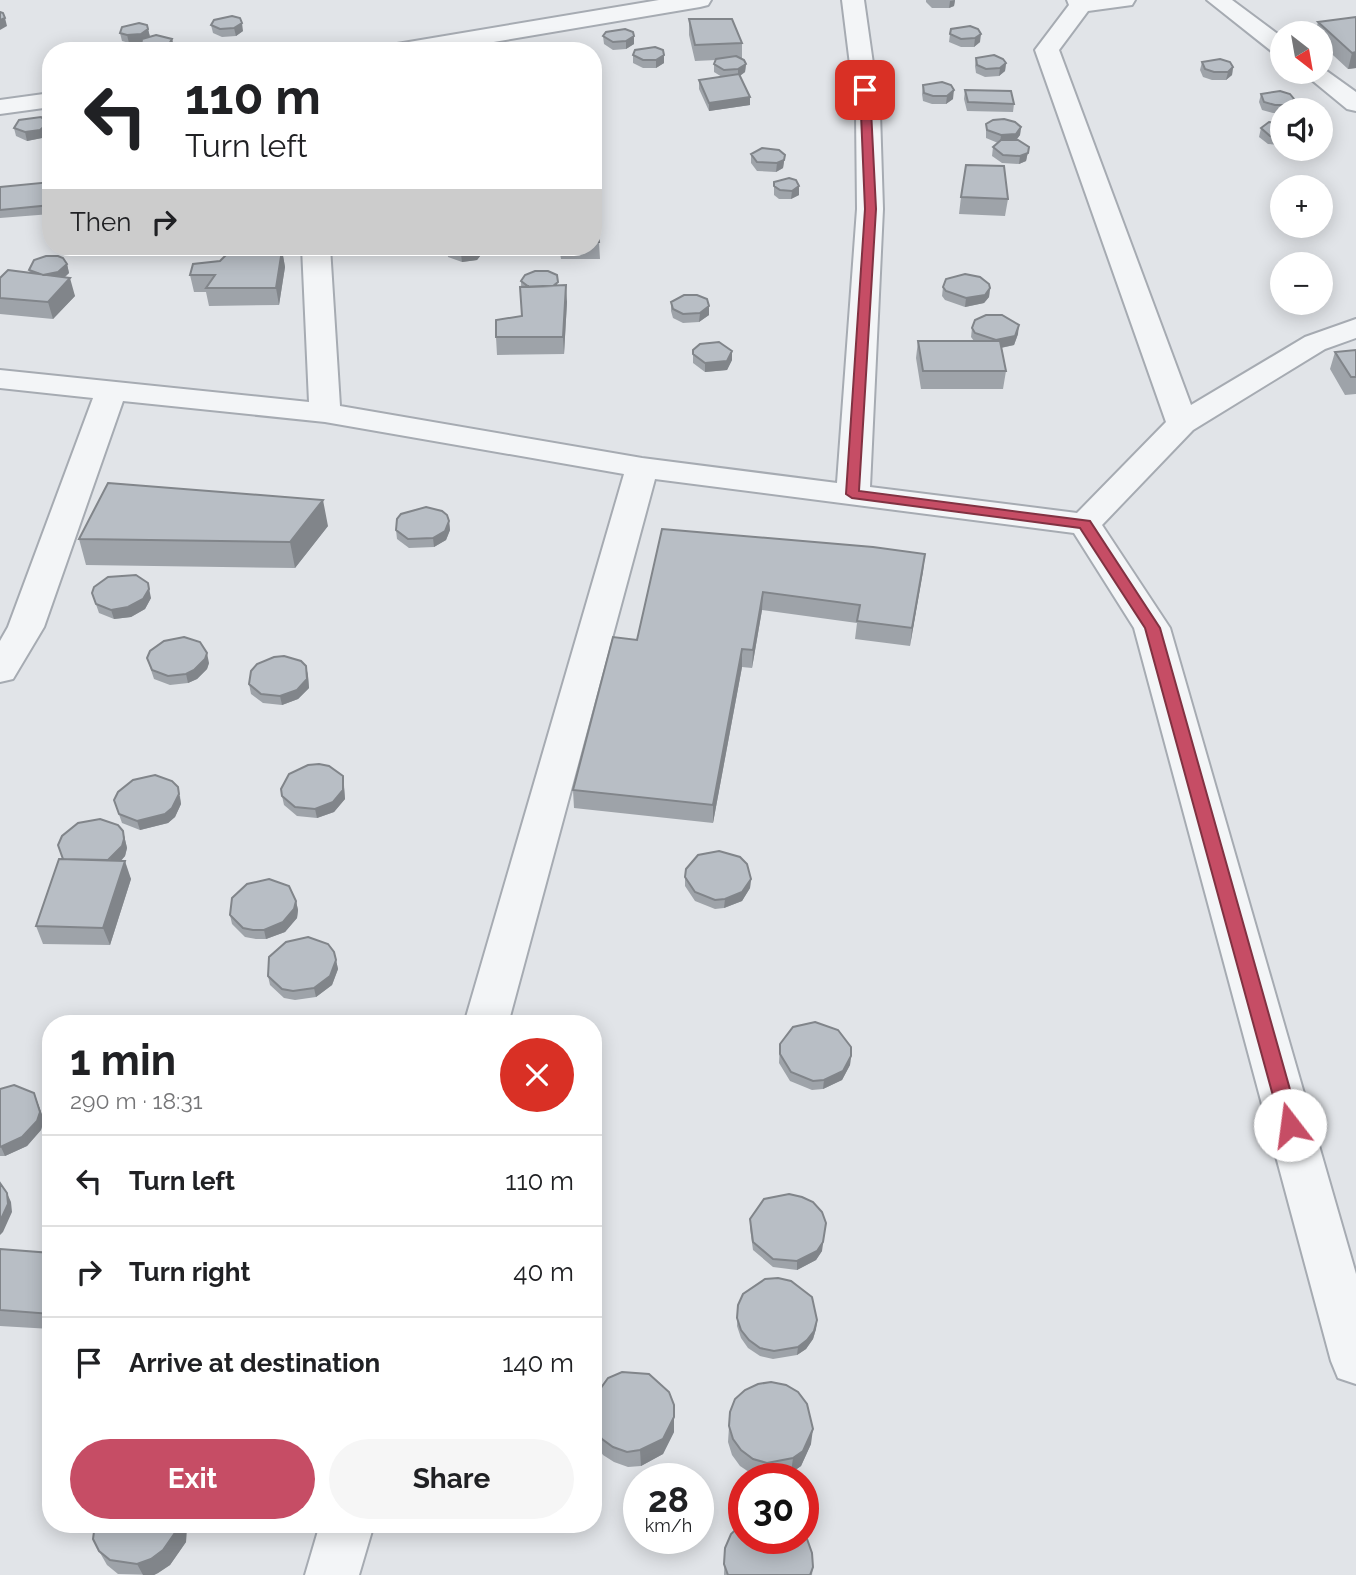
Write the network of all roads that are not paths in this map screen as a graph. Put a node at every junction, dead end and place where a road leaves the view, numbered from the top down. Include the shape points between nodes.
1 (700, 0) edge
2 (853, 0) edge
3 (1124, 0) edge
4 (1218, 0) edge
5 (1079, 2) edge
6 (1270, 38) edge
7 (450, 42) edge
8 (1330, 84) edge
9 (42, 101) edge
10 (1356, 104) edge
11 (0, 107) edge
12 (316, 256) edge
13 (1356, 328) edge
14 (0, 379) edge
15 (112, 389) junction
16 (325, 413) junction
17 (1182, 423) junction
18 (642, 468) junction
19 (852, 494) junction
20 (1085, 524) junction
21 (0, 670) edge
22 (489, 1015) edge
23 (1356, 1361) edge
24 (344, 1533) edge
25 (332, 1575) edge

1 - 7 street
2 - 19 street via 868,113 870,209
3 - 5 street
4 - 6 street
5 - 17 street via 1046,50
8 - 10 street
9 - 11 street
12 - 16 street
13 - 17 street via 1315,343
14 - 15 street
15 - 16 street
15 - 21 street via 26,627
16 - 18 street
17 - 20 street
18 - 19 street
18 - 22 street
19 - 20 street
20 - 23 street via 1152,628
24 - 25 street

